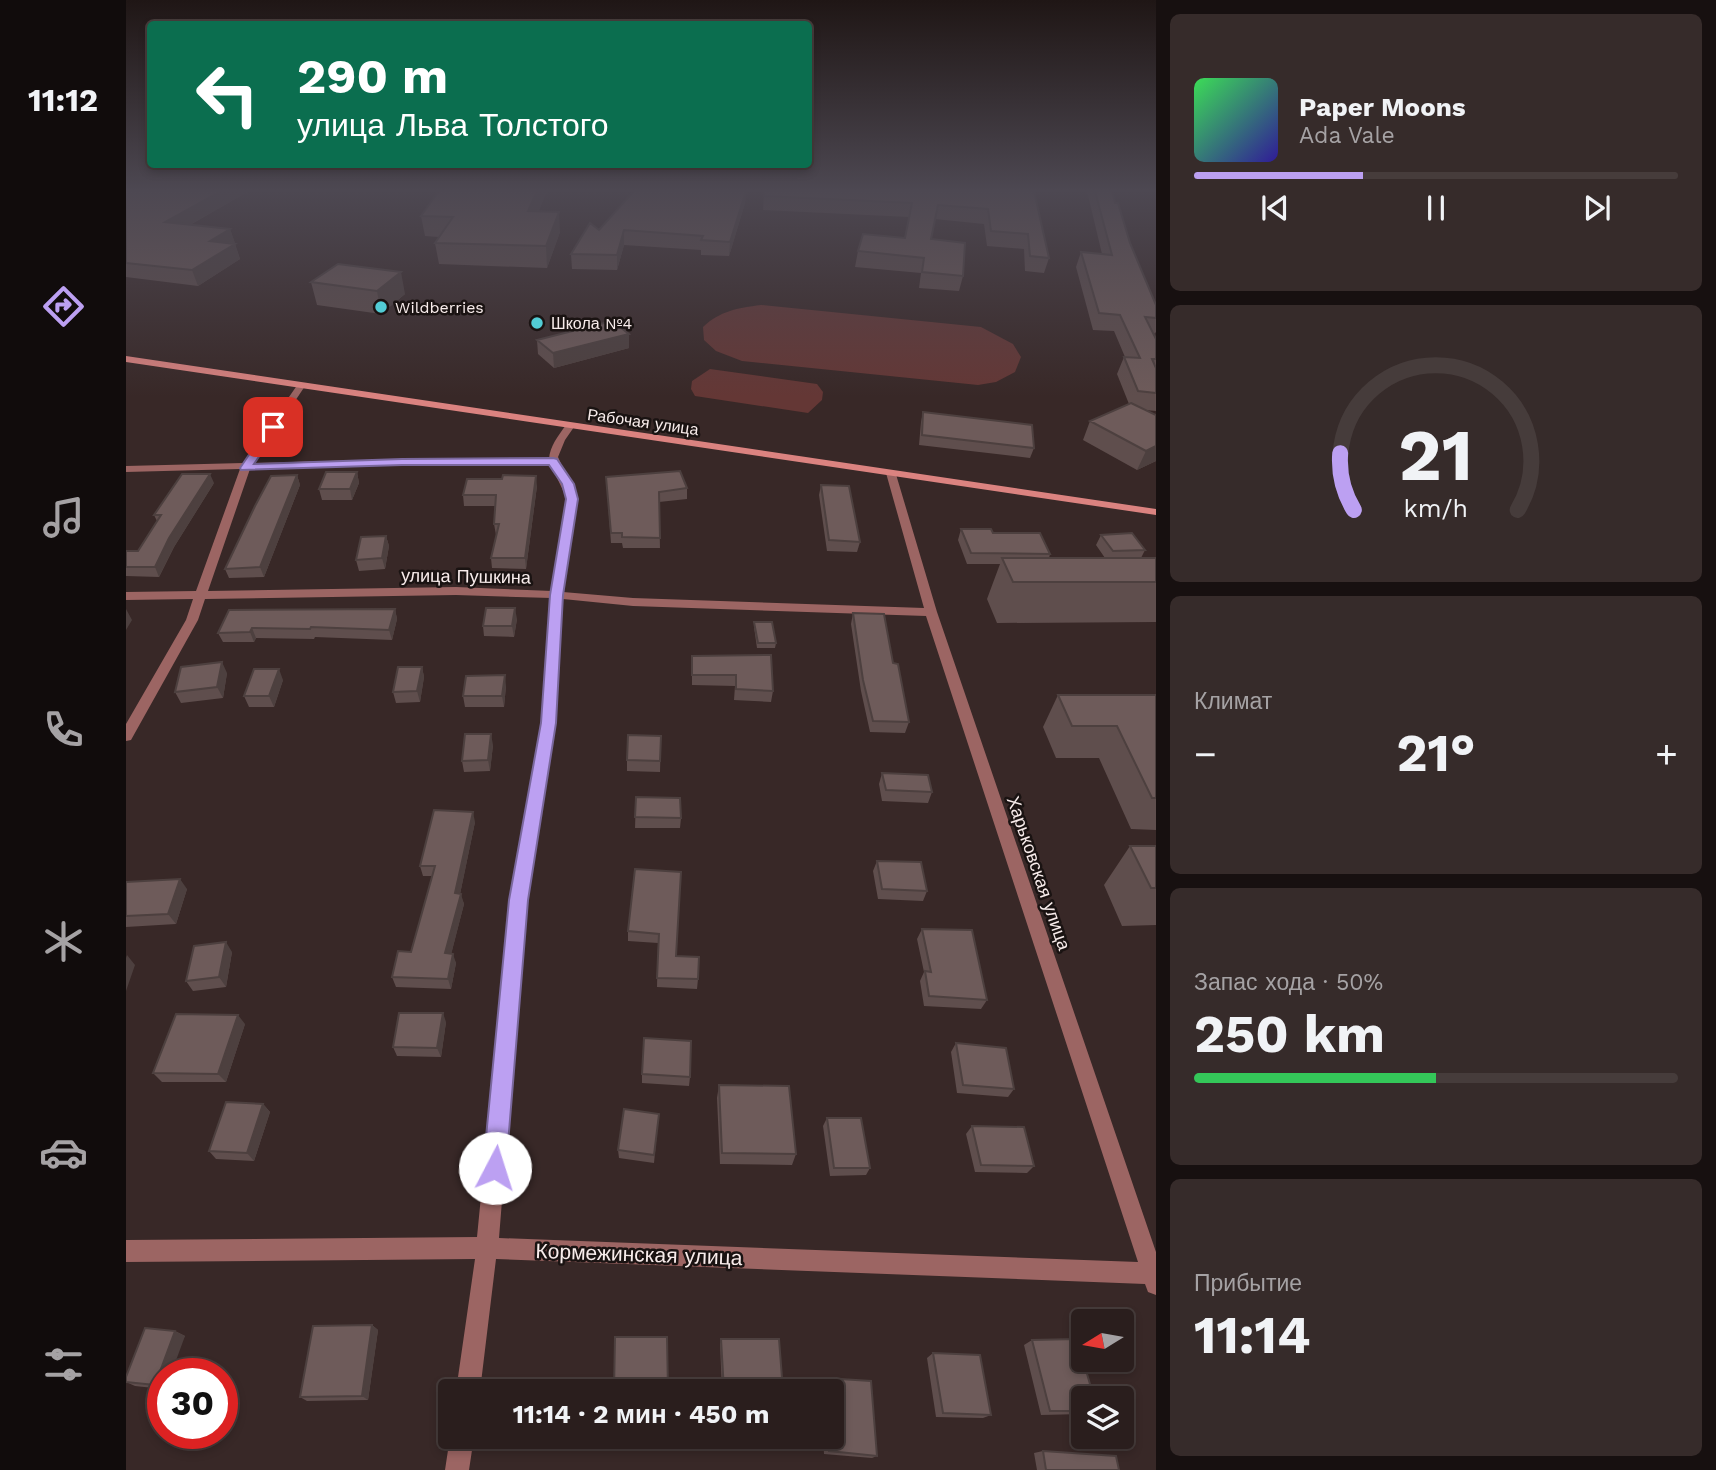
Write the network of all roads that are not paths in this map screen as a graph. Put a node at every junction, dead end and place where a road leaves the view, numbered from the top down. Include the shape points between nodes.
1 (126, 359) edge
2 (301, 386) junction
3 (569, 427) junction
4 (553, 462) junction
5 (246, 468) junction
6 (126, 469) edge
7 (891, 473) junction
8 (1156, 512) edge
9 (201, 595) junction
10 (557, 595) junction
11 (126, 596) edge
12 (931, 612) junction
13 (126, 736) edge
14 (488, 1248) junction
15 (126, 1251) edge
16 (1154, 1278) edge
17 (470, 1379) edge
18 (460, 1449) edge
19 (457, 1470) edge

1 - 2 street, Рабочая улица
2 - 3 street, Рабочая улица
2 - 5 street
3 - 4 street via 555,445
3 - 7 street, Рабочая улица
4 - 5 street
4 - 10 street via 572,499
5 - 6 street
5 - 9 street
7 - 8 street, Рабочая улица
7 - 12 street, Харьковская улица
9 - 10 street, улица Пушкина via 456,591
9 - 11 street, улица Пушкина
9 - 13 street via 192,620
10 - 12 street, улица Пушкина via 634,603
10 - 14 street via 549,723 518,900
12 - 16 street, Харьковская улица
14 - 15 street, Кормежинская улица
14 - 16 street, Кормежинская улица
14 - 17 street
18 - 19 street

